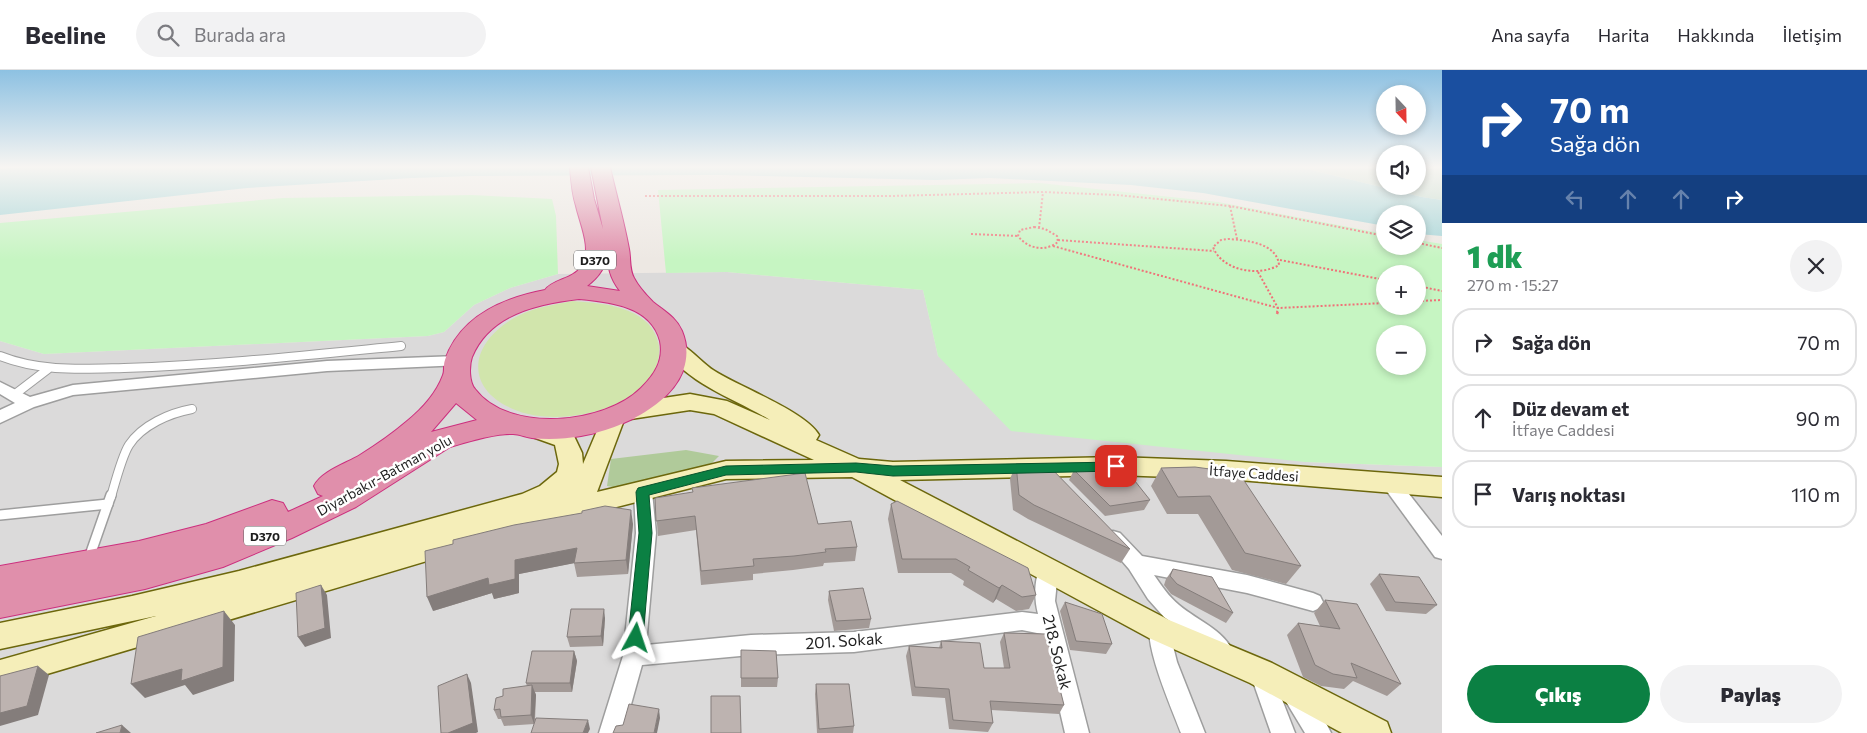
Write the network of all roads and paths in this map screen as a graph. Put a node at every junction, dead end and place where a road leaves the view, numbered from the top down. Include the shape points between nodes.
1 (584, 198) edge
2 (606, 198) edge
3 (1043, 198) edge
4 (1147, 198) edge
5 (1230, 206) junction
6 (1040, 228) junction
7 (970, 234) dead end
8 (1376, 234) edge
9 (1018, 236) junction
10 (1237, 239) junction
11 (1058, 240) junction
12 (1426, 245) edge
13 (1053, 246) junction
14 (1442, 248) edge
15 (1214, 251) junction
16 (1280, 260) junction
17 (1258, 272) junction
18 (1376, 278) edge
19 (1426, 288) edge
20 (1442, 291) edge
21 (547, 295) junction
22 (1442, 300) edge
23 (1426, 301) edge
24 (1376, 303) edge
25 (644, 307) junction
26 (1278, 308) junction
27 (1277, 314) dead end
28 (401, 346) dead end
29 (673, 347) junction
30 (0, 356) edge
31 (458, 366) junction
32 (48, 368) junction
33 (0, 387) edge
34 (22, 399) junction
35 (192, 409) dead end
36 (618, 415) junction
37 (0, 417) edge
38 (523, 426) junction
39 (1043, 467) junction
40 (856, 468) junction
41 (1392, 485) junction
42 (1442, 487) edge
43 (1063, 488) edge
44 (643, 492) junction
45 (108, 504) junction
46 (558, 512) junction
47 (0, 515) edge
48 (1103, 529) edge
49 (1442, 550) edge
50 (1136, 563) junction
51 (86, 565) junction
52 (1048, 571) junction
53 (0, 580) edge
54 (1313, 602) dead end
55 (0, 603) edge
56 (1052, 626) junction
57 (1159, 629) junction
58 (0, 636) edge
59 (634, 656) junction
60 (1229, 659) junction
61 (1261, 673) junction
62 (0, 674) edge
63 (1287, 687) junction
64 (611, 733) edge
65 (1077, 733) edge
66 (1194, 733) edge
67 (1282, 733) edge
68 (1318, 733) edge
69 (1375, 733) edge

1 - 21 highway, D370 via 592,229 595,260 581,280
2 - 25 highway, D370 via 619,269
3 - 6 path
4 - 5 path
5 - 8 path
5 - 10 path
6 - 9 path via 1023,228
6 - 11 path via 1050,231
7 - 9 path
9 - 13 path via 1035,247
10 - 15 path via 1221,240 1213,247
10 - 16 path via 1264,246
11 - 13 path
11 - 15 path
12 - 14 path
13 - 26 path
15 - 17 path via 1235,267
16 - 17 path via 1275,269
16 - 18 path
17 - 26 path
19 - 20 path
21 - 25 highway via 610,294
21 - 31 highway via 516,304 488,319 468,339
22 - 23 path
24 - 26 path
25 - 29 highway via 659,317 672,335
26 - 27 path
28 - 32 lane via 158,368
29 - 36 highway via 674,357 665,380 644,401
29 - 40 street via 701,374 773,411
30 - 32 lane via 18,364
31 - 34 street via 327,366 73,390
31 - 38 highway via 459,384 473,405 499,421
31 - 51 highway, Diyarbakır-Batman yolu / D370 via 438,409 414,431 331,485 247,524 146,555
32 - 34 lane
33 - 34 street
34 - 37 street
35 - 45 lane via 160,420 129,445
36 - 38 highway via 574,428
36 - 40 street via 690,402 719,407
36 - 46 street via 584,494
38 - 55 highway, Diyarbakır-Batman yolu / D370 via 465,432 440,440 345,499 211,557 144,576
38 - 58 street via 565,440 570,452 570,467 566,482 551,493 239,583
39 - 40 street, İtfaye Caddesi via 893,471
39 - 41 street, İtfaye Caddesi via 1226,470
39 - 43 street
40 - 44 street via 726,470
40 - 52 street
41 - 42 street, İtfaye Caddesi
41 - 49 street
44 - 46 street
44 - 59 street via 646,533
45 - 47 lane
45 - 51 lane
46 - 62 street
48 - 50 street
50 - 54 street via 1246,584
50 - 60 street via 1171,611 1206,634
51 - 53 highway, Diyarbakır-Batman yolu / D370
52 - 56 street, 218. Sokak via 1045,601
52 - 57 street
56 - 59 street, 201. Sokak via 1022,621 854,642 751,645
56 - 65 street, 218. Sokak
57 - 60 street
57 - 66 street via 1166,662
59 - 64 street
60 - 61 street
61 - 63 street
61 - 67 street
63 - 68 street
63 - 69 street

